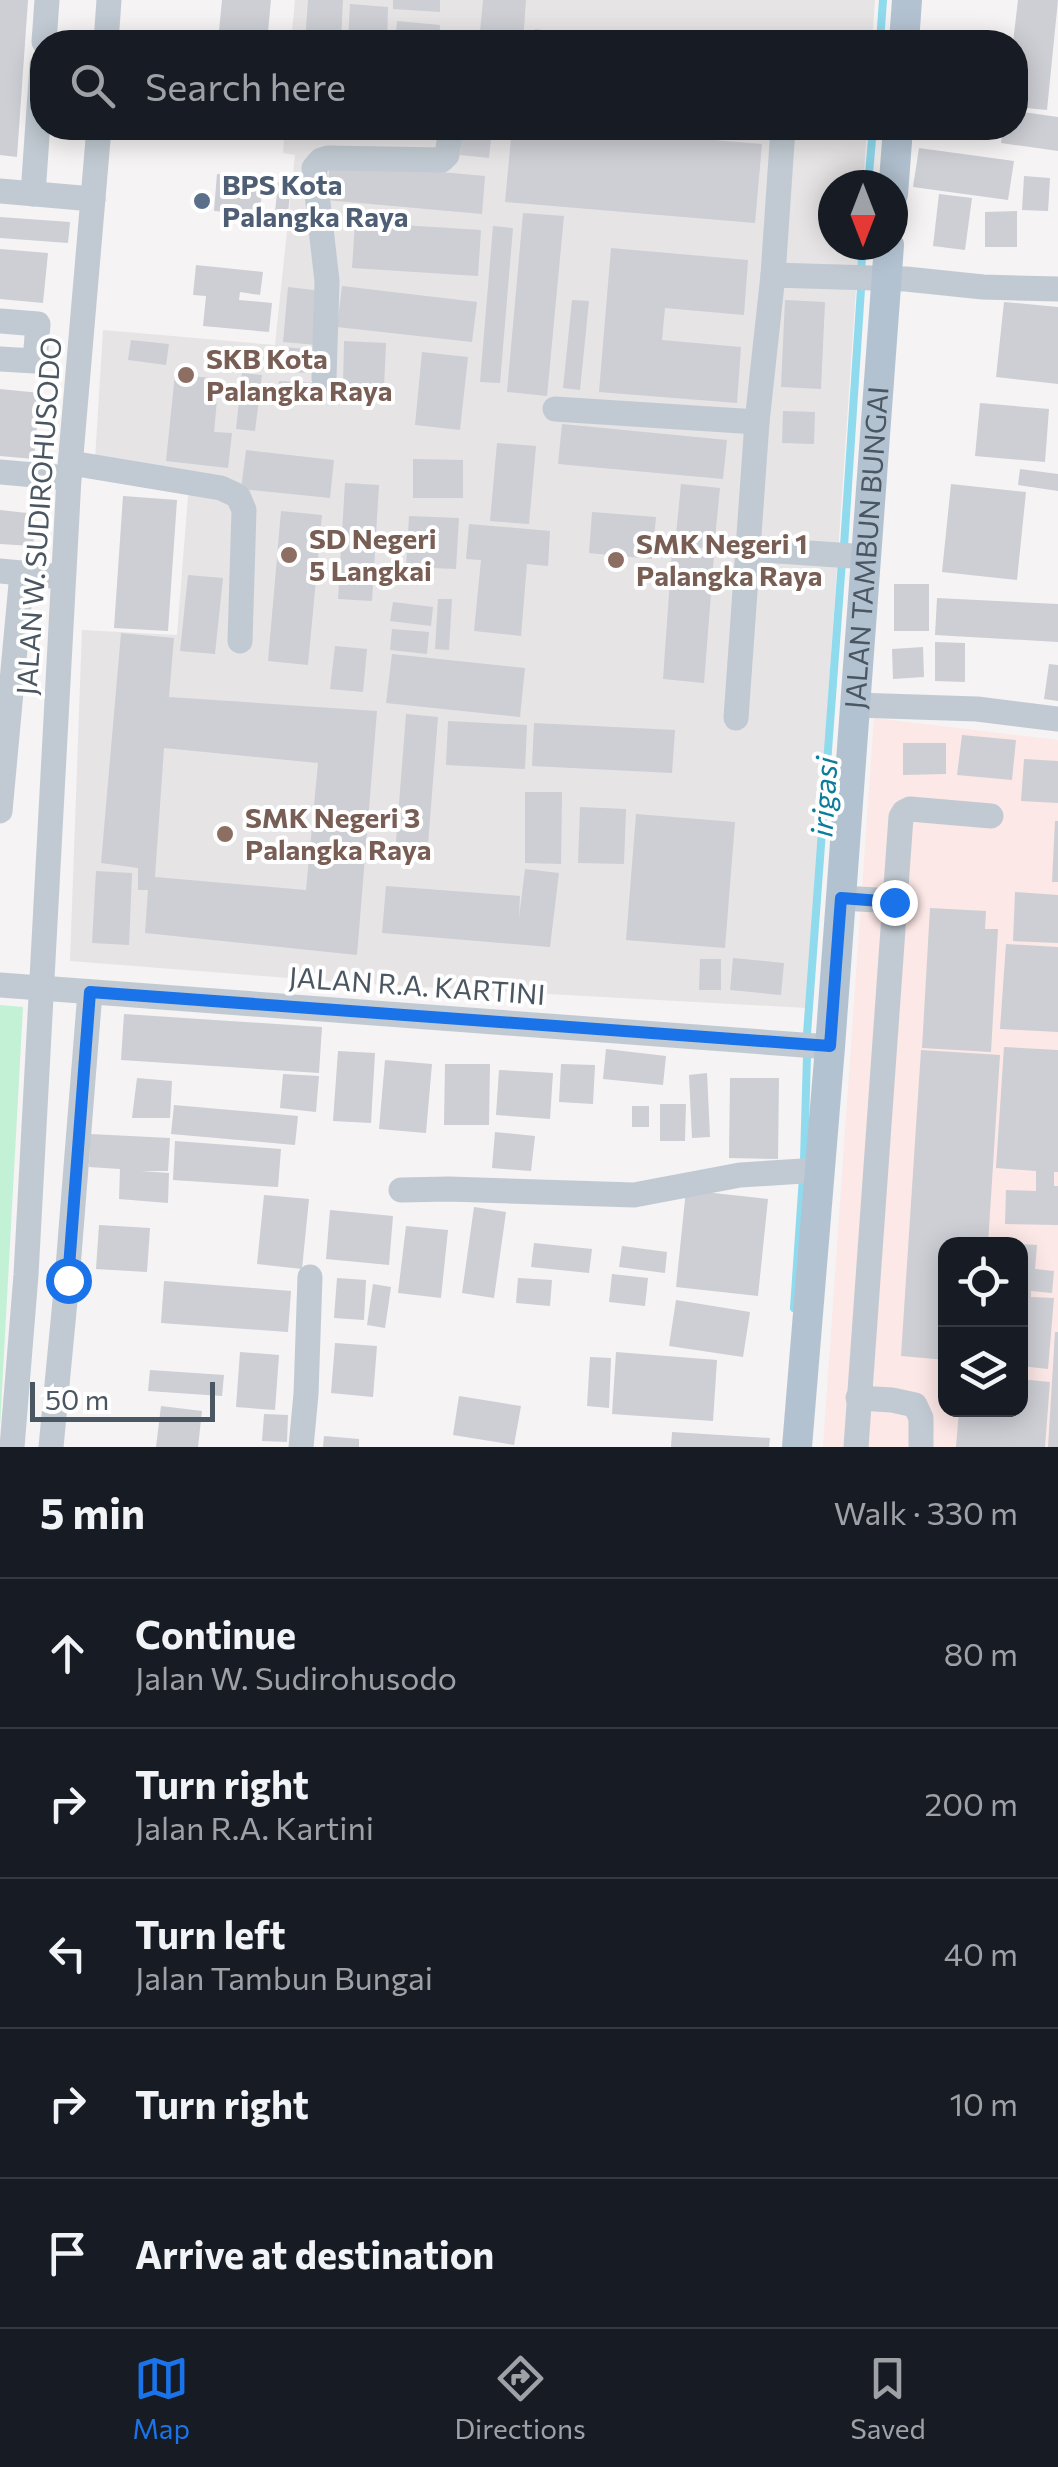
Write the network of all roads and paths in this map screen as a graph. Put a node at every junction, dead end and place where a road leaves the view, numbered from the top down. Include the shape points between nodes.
1 (48, 0) edge
2 (109, 0) edge
3 (906, 0) edge
4 (45, 30) edge
5 (107, 30) edge
6 (905, 30) edge
7 (36, 140) edge
8 (98, 140) edge
9 (450, 140) edge
10 (783, 140) edge
11 (897, 140) edge
12 (895, 170) edge
13 (0, 191) edge
14 (32, 194) junction
15 (93, 199) junction
16 (889, 260) edge
17 (772, 275) junction
18 (887, 278) junction
19 (1058, 289) edge
20 (0, 322) edge
21 (37, 344) junction
22 (80, 348) junction
23 (0, 358) edge
24 (324, 378) dead end
25 (555, 409) dead end
26 (758, 422) junction
27 (70, 470) junction
28 (0, 472) edge
29 (749, 549) junction
30 (868, 558) junction
31 (11, 572) edge
32 (63, 578) junction
33 (240, 641) dead end
34 (855, 706) junction
35 (736, 718) dead end
36 (1058, 719) edge
37 (0, 810) edge
38 (992, 816) dead end
39 (841, 898) junction
40 (894, 902) junction
41 (0, 984) edge
42 (40, 988) junction
43 (90, 992) junction
44 (830, 1046) junction
45 (819, 1170) junction
46 (401, 1190) dead end
47 (26, 1275) junction
48 (310, 1277) dead end
49 (68, 1280) junction
50 (858, 1398) junction
51 (12, 1447) edge
52 (51, 1447) edge
53 (301, 1447) edge
54 (797, 1447) edge
55 (856, 1447) edge
56 (920, 1447) edge

1 - 4 street
2 - 5 street
3 - 6 main road
7 - 14 street
8 - 15 street, JALAN W. SUDIROHUSODO
9 - 24 street via 442,160 328,158 314,168 327,281
10 - 17 street
11 - 12 main road
13 - 14 street
14 - 15 street
15 - 22 street, JALAN W. SUDIROHUSODO
16 - 18 main road, JALAN TAMBUN BUNGAI
17 - 18 street
17 - 26 street
18 - 19 street
18 - 30 main road, JALAN TAMBUN BUNGAI
20 - 21 street via 38,324
21 - 22 street
21 - 23 street via 36,361
22 - 27 street, JALAN W. SUDIROHUSODO
25 - 26 street
26 - 29 street
27 - 28 street
27 - 32 street, JALAN W. SUDIROHUSODO
27 - 33 street via 221,488 238,496 244,510
29 - 30 street
29 - 35 street
30 - 34 main road, JALAN TAMBUN BUNGAI
31 - 32 street
31 - 37 street
32 - 42 street, JALAN W. SUDIROHUSODO
34 - 36 street
34 - 39 main road, JALAN TAMBUN BUNGAI
38 - 40 street via 904,812
39 - 40 street
39 - 44 main road, JALAN TAMBUN BUNGAI
40 - 50 street
41 - 42 street, JALAN R.A. KARTINI
42 - 43 street, JALAN R.A. KARTINI
42 - 47 street, JALAN W. SUDIROHUSODO
43 - 44 street, JALAN R.A. KARTINI
43 - 49 street
44 - 45 main road, JALAN TAMBUN BUNGAI
45 - 46 street via 634,1195
45 - 54 main road, JALAN TAMBUN BUNGAI
47 - 49 street
47 - 51 street, JALAN W. SUDIROHUSODO
48 - 53 street
49 - 52 street
50 - 55 street
50 - 56 street via 914,1405 921,1418

